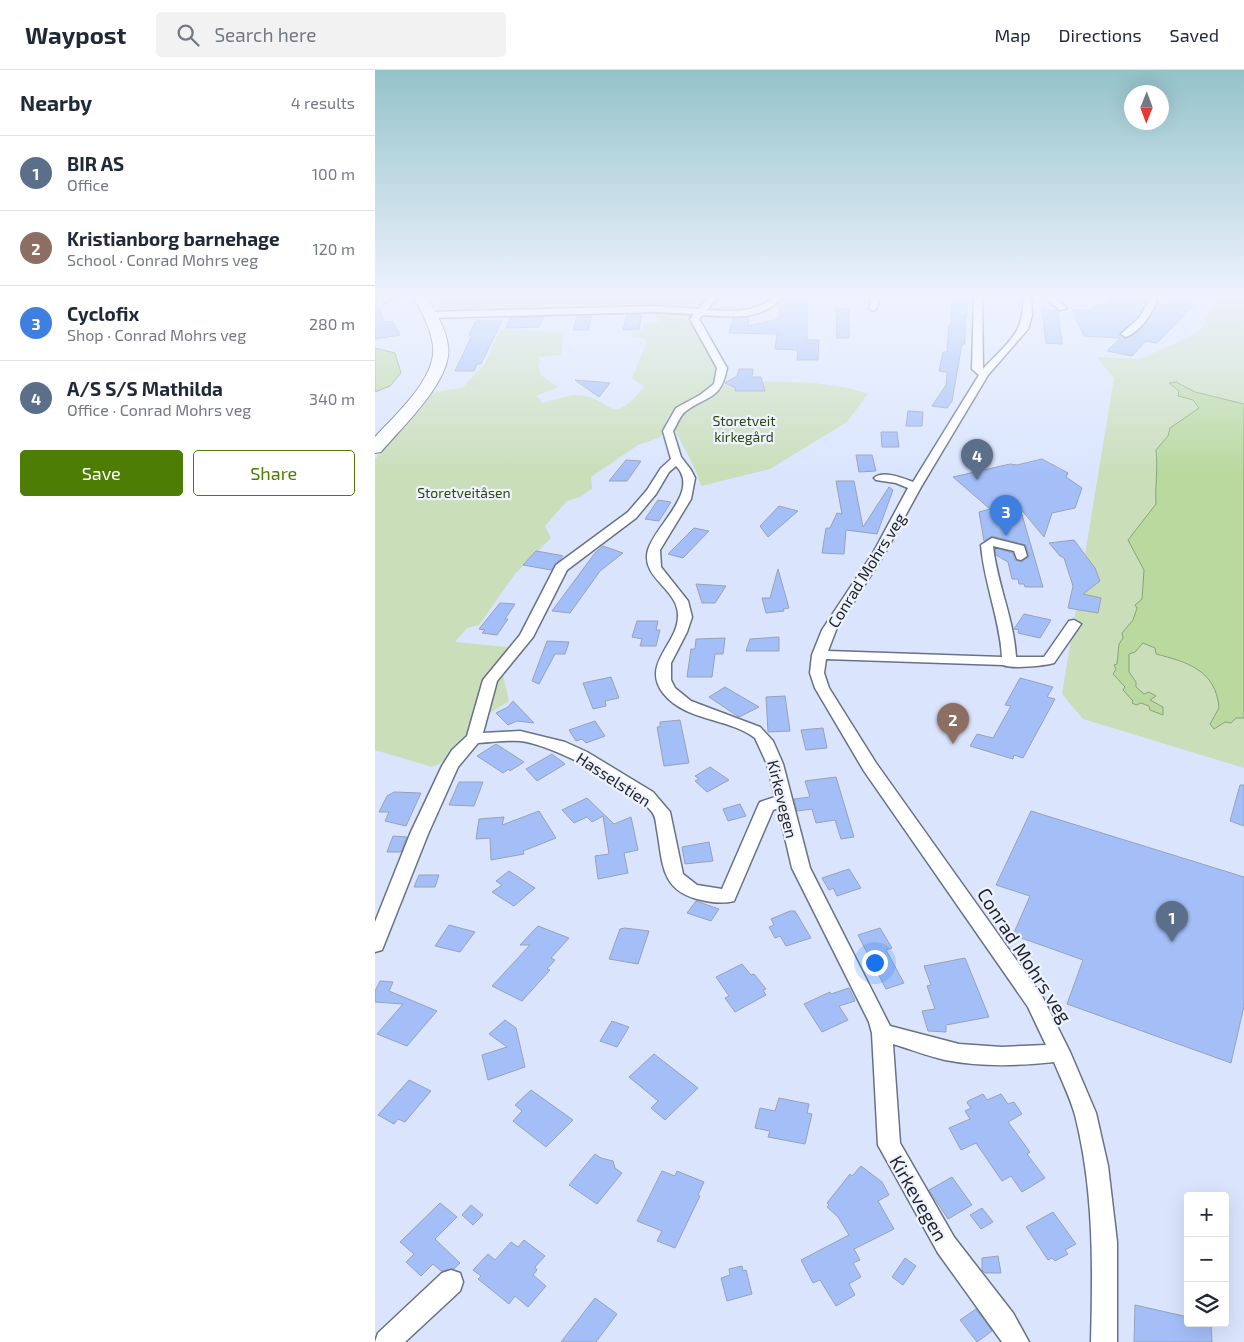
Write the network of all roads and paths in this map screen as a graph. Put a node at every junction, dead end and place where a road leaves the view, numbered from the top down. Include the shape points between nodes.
1 (440, 355) edge
2 (715, 355) edge
3 (976, 355) edge
4 (1001, 355) edge
5 (984, 374) junction
6 (375, 448) edge
7 (677, 460) junction
8 (880, 478) dead end
9 (915, 487) junction
10 (1021, 556) dead end
11 (1073, 624) dead end
12 (819, 655) junction
13 (1009, 663) junction
14 (474, 738) junction
15 (783, 800) junction
16 (375, 945) edge
17 (882, 1033) junction
18 (1060, 1052) junction
19 (451, 1282) dead end
20 (387, 1342) edge
21 (1016, 1342) edge
22 (1104, 1342) edge

1 - 6 main road via 427,386
2 - 7 street, Kirkevegen via 722,377 717,389 680,410 668,431
3 - 5 street via 977,369
4 - 5 street, Conrad Mohrs veg
5 - 9 street, Conrad Mohrs veg
7 - 14 street via 665,470 652,492 631,515 561,568 526,637 490,680
7 - 15 street, Kirkevegen via 689,478 686,499 654,549 653,559 656,570 683,602 685,620 668,652 663,679 669,692 683,703 759,733 775,764
8 - 9 street via 898,480
9 - 12 street, Conrad Mohrs veg via 879,553 829,630
10 - 13 street via 1020,549 992,542 987,545 989,569 1008,643
11 - 13 street via 1049,660
12 - 13 street
12 - 18 street, Conrad Mohrs veg via 817,673 822,688 869,767 1035,1002
14 - 15 street, Hasselstien via 520,736 559,746 647,796 662,812 674,876 679,884 695,892 728,896 766,806
14 - 16 street via 450,766
15 - 17 street, Kirkevegen via 801,868
17 - 18 street via 973,1055 1026,1056
17 - 21 street, Kirkevegen via 889,1145 946,1245
18 - 22 street, Conrad Mohrs veg via 1085,1113 1097,1166 1105,1242
19 - 20 street

